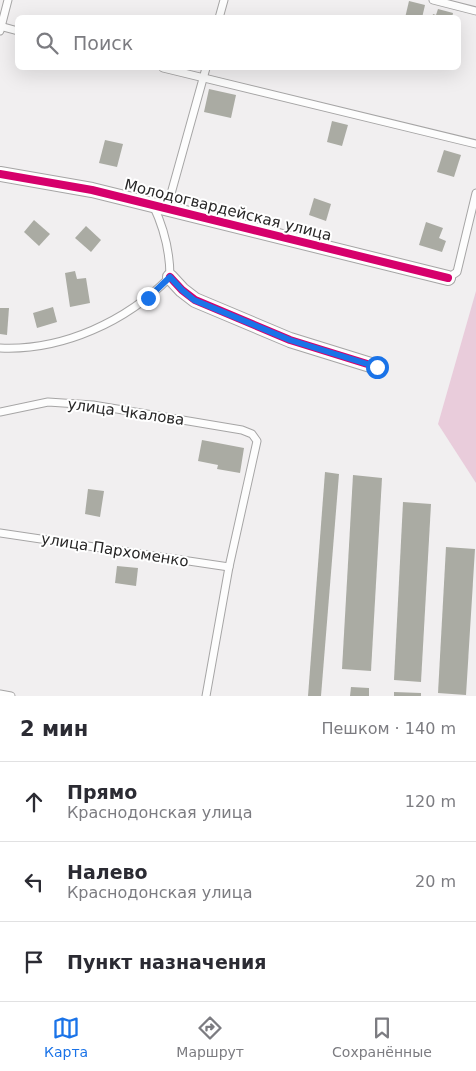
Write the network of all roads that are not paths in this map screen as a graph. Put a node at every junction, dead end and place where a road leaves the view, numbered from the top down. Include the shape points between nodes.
1 (8, 0) edge
2 (224, 0) edge
3 (433, 0) edge
4 (476, 11) edge
5 (220, 15) edge
6 (0, 28) edge
7 (15, 30) edge
8 (171, 70) edge
9 (206, 70) edge
10 (204, 78) junction
11 (476, 144) edge
12 (0, 174) edge
13 (476, 193) edge
14 (160, 207) junction
15 (170, 277) junction
16 (448, 278) joint
17 (0, 348) edge
18 (377, 367) dead end
19 (0, 412) edge
20 (0, 533) edge
21 (229, 567) junction
22 (0, 694) edge
23 (11, 696) edge
24 (206, 696) edge

1 - 6 lane
2 - 5 lane
3 - 4 lane
6 - 7 lane
8 - 10 lane
9 - 10 lane
10 - 11 lane
10 - 14 lane
12 - 14 street, Молодогвардейская улица via 92,190
13 - 16 lane via 457,272
14 - 15 lane
14 - 16 street, Молодогвардейская улица
15 - 17 lane via 137,306 112,322 74,338 42,345
15 - 18 street via 194,300 290,340
19 - 21 lane, улица Чкалова via 48,402 93,405 252,434 257,442
20 - 21 lane, улица Пархоменко
21 - 24 lane
22 - 23 lane

